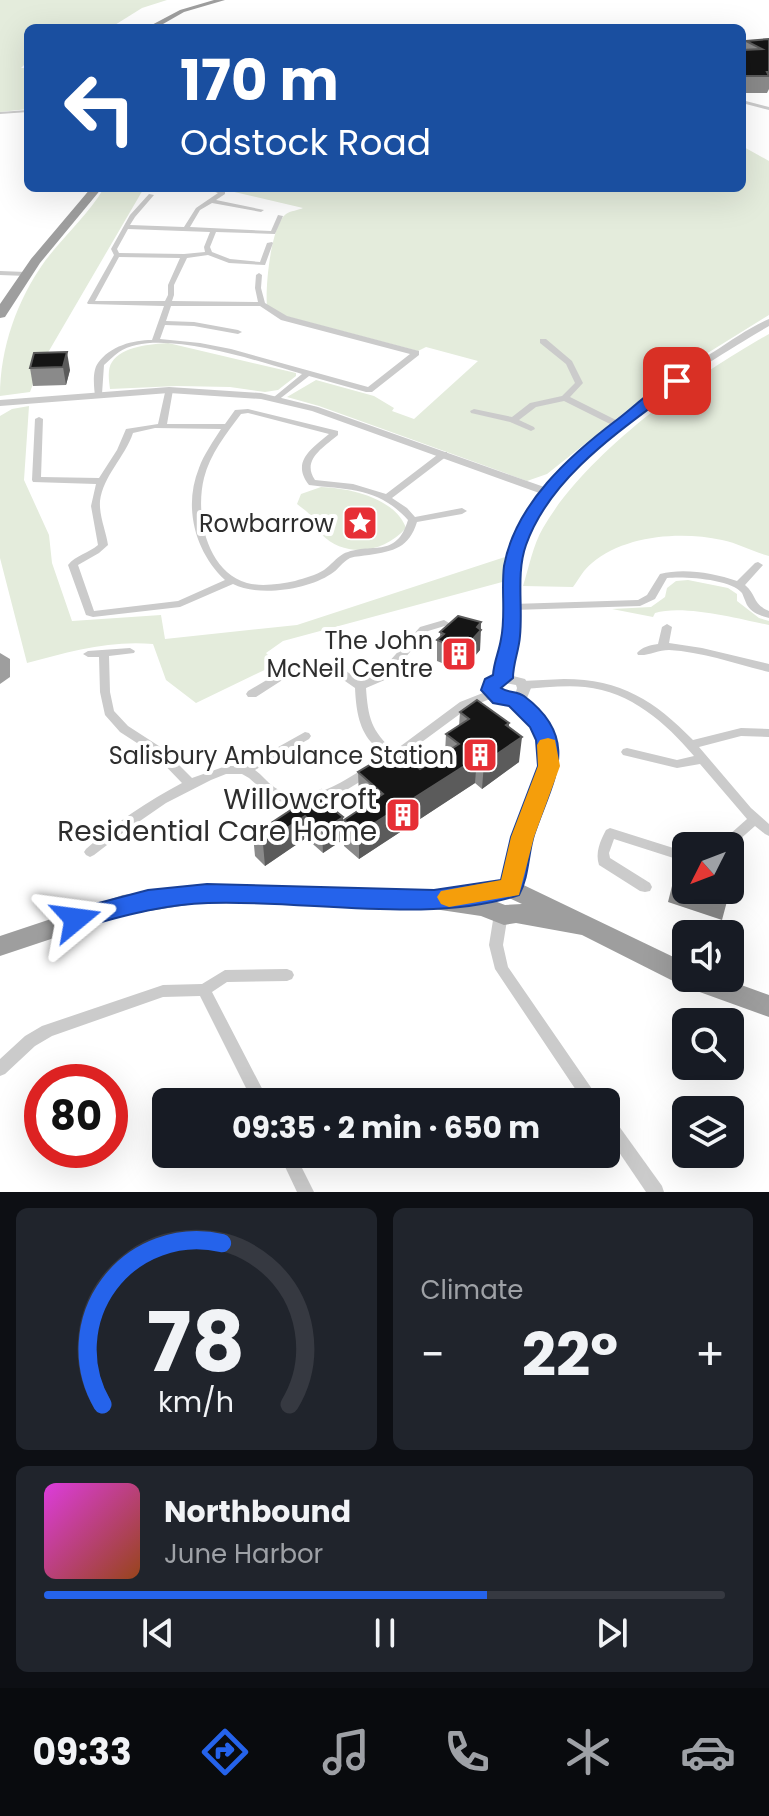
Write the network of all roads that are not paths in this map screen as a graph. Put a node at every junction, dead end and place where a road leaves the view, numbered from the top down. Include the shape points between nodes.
1 (222, 0) edge
2 (158, 24) edge
3 (746, 102) edge
4 (769, 109) edge
5 (24, 111) edge
6 (0, 113) edge
7 (94, 192) edge
8 (220, 192) edge
9 (151, 195) dead end
10 (212, 201) junction
11 (261, 210) dead end
12 (280, 216) dead end
13 (126, 227) junction
14 (187, 227) junction
15 (214, 230) junction
16 (272, 238) junction
17 (209, 253) junction
18 (117, 255) junction
19 (184, 256) junction
20 (0, 273) edge
21 (26, 274) junction
22 (259, 275) dead end
23 (168, 304) junction
24 (262, 304) junction
25 (0, 314) edge
26 (769, 322) edge
27 (161, 323) junction
28 (238, 332) dead end
29 (156, 340) junction
30 (545, 344) dead end
31 (308, 373) junction
32 (169, 390) junction
33 (98, 394) junction
34 (565, 398) junction
35 (277, 399) junction
36 (0, 403) edge
37 (474, 411) dead end
38 (39, 419) dead end
39 (513, 420) junction
40 (619, 425) junction
41 (162, 426) junction
42 (227, 427) junction
43 (531, 429) dead end
44 (444, 454) junction
45 (101, 481) junction
46 (548, 492) junction
47 (386, 498) junction
48 (462, 511) dead end
49 (413, 520) junction
50 (758, 565) dead end
51 (231, 581) junction
52 (738, 586) junction
53 (513, 607) junction
54 (769, 615) edge
55 (444, 623) dead end
56 (667, 627) dead end
57 (663, 645) junction
58 (130, 651) dead end
59 (104, 653) junction
60 (642, 653) dead end
61 (88, 654) dead end
62 (0, 659) edge
63 (769, 668) edge
64 (0, 677) edge
65 (503, 678) junction
66 (522, 685) junction
67 (360, 686) junction
68 (493, 693) junction
69 (252, 694) dead end
70 (515, 699) junction
71 (769, 733) edge
72 (305, 736) dead end
73 (691, 745) junction
74 (627, 752) dead end
75 (394, 757) junction
76 (702, 759) junction
77 (246, 770) junction
78 (192, 785) junction
79 (754, 820) junction
80 (769, 831) edge
81 (740, 832) edge
82 (90, 852) dead end
83 (672, 853) edge
84 (645, 887) dead end
85 (507, 902) junction
86 (0, 930) edge
87 (27, 936) junction
88 (0, 946) edge
89 (672, 968) edge
90 (287, 975) dead end
91 (204, 990) junction
92 (730, 992) edge
93 (769, 1006) edge
94 (0, 1069) edge
95 (254, 1088) edge
96 (583, 1088) edge
97 (620, 1140) edge
98 (294, 1168) edge
99 (306, 1192) edge
100 (656, 1192) edge

1 - 2 highway
3 - 4 street
5 - 6 street
7 - 21 highway
8 - 10 street
9 - 13 street
10 - 11 street
10 - 14 street via 198,209
12 - 16 street
13 - 14 street
13 - 18 street via 114,249
14 - 15 street
15 - 16 street
15 - 17 street
16 - 17 street via 262,264
17 - 19 street
18 - 19 street
18 - 23 street via 90,303
19 - 23 street
20 - 21 street
21 - 25 highway
22 - 24 street
23 - 24 street
23 - 27 street
24 - 31 street via 284,318 416,353 369,390
26 - 40 street
27 - 28 street
27 - 29 street
29 - 31 street via 199,344
29 - 33 street via 103,362
30 - 34 street via 569,363 579,383
31 - 35 street
32 - 33 street
32 - 35 street
32 - 41 street
33 - 36 street
34 - 39 street via 533,405
34 - 40 street
35 - 44 street
37 - 39 street
38 - 45 street via 36,480
39 - 43 street
40 - 46 street
41 - 42 street
41 - 45 street via 129,431 124,450
42 - 47 street via 238,412 248,411 335,433 307,459 306,478 312,483 347,484
42 - 51 street via 198,485 198,516 207,549
44 - 46 street
44 - 47 street
45 - 51 street via 96,504 103,545 73,565 90,613 180,604
46 - 53 street via 517,546
47 - 49 street
48 - 49 street
49 - 51 street via 402,543 349,555 314,577 278,587
50 - 52 street
52 - 53 street via 671,573 640,603
52 - 54 street via 750,605
53 - 65 street
55 - 67 street via 424,629 383,676
56 - 57 street
57 - 60 street
57 - 63 street
58 - 59 street
59 - 61 street
59 - 78 street via 109,712
62 - 64 highway
65 - 66 street
65 - 68 street via 492,683
66 - 70 street via 524,691
66 - 73 street via 583,683 622,692 663,715
67 - 69 street via 327,663 299,665
67 - 75 street via 364,724 371,738
68 - 70 street
68 - 75 street via 464,705
70 - 85 street via 544,733 549,766 522,837
71 - 73 street via 741,732
72 - 77 street
73 - 76 street
74 - 76 street via 677,764
75 - 77 street via 323,798 308,801 284,798
76 - 79 street
77 - 78 street via 231,769
78 - 82 street via 114,830
79 - 80 street
79 - 81 street
83 - 84 street via 610,833 604,861
85 - 87 highway via 233,892 177,895 110,909
85 - 89 highway via 582,925
85 - 96 street via 496,945 502,969
86 - 87 highway
87 - 88 highway
90 - 91 street via 225,976
91 - 94 street via 163,991 73,1020 30,1041
91 - 95 street
92 - 93 highway
97 - 100 street
98 - 99 street

